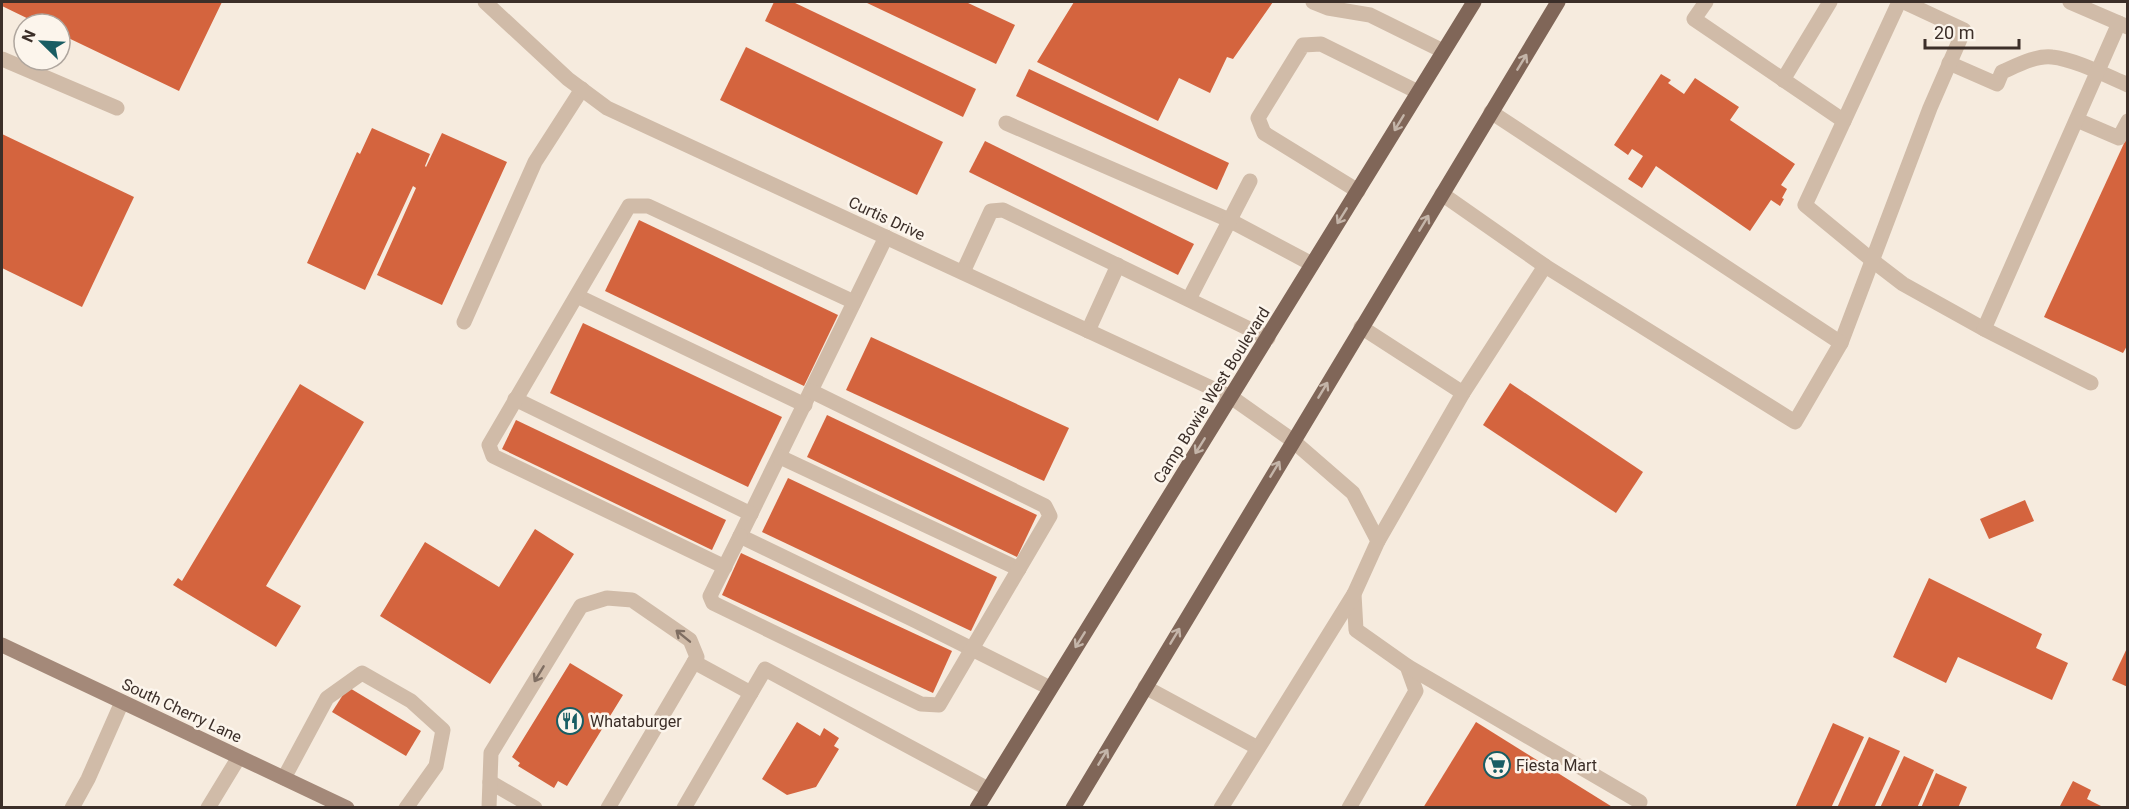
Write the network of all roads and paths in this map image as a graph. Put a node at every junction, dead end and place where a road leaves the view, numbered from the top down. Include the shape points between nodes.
1 (485, 2) edge
2 (1313, 2) edge
3 (1474, 2) edge
4 (1558, 2) edge
5 (1706, 2) edge
6 (1830, 2) edge
7 (1899, 2) edge
8 (1904, 2) edge
9 (2070, 2) edge
10 (2123, 25) edge
11 (1443, 51) junction
12 (2, 59) edge
13 (1949, 63) junction
14 (2098, 71) junction
15 (1783, 80) junction
16 (2127, 85) edge
17 (582, 89) junction
18 (1418, 92) junction
19 (117, 108) dead end
20 (1491, 112) junction
21 (2077, 120) junction
22 (1844, 121) junction
23 (2127, 121) edge
24 (1005, 123) dead end
25 (1250, 180) dead end
26 (1358, 191) junction
27 (1442, 194) junction
28 (1229, 220) junction
29 (886, 237) junction
30 (1873, 261) junction
31 (1312, 264) junction
32 (1118, 265) junction
33 (1545, 266) junction
34 (963, 272) junction
35 (577, 296) junction
36 (1189, 299) junction
37 (854, 302) junction
38 (464, 322) dead end
39 (1361, 327) junction
40 (1984, 329) junction
41 (1088, 331) junction
42 (1268, 338) junction
43 (1841, 342) junction
44 (2091, 383) dead end
45 (1463, 393) junction
46 (1231, 397) junction
47 (808, 398) junction
48 (515, 399) junction
49 (1292, 440) junction
50 (780, 457) junction
51 (751, 514) junction
52 (740, 536) junction
53 (1378, 541) junction
54 (725, 567) junction
55 (1019, 569) junction
56 (1354, 594) junction
57 (2, 645) edge
58 (973, 650) junction
59 (694, 662) junction
60 (1407, 666) junction
61 (1145, 687) junction
62 (1050, 688) junction
63 (751, 693) junction
64 (122, 702) junction
65 (1258, 748) junction
66 (239, 757) junction
67 (284, 778) junction
68 (490, 782) junction
69 (988, 789) junction
70 (1640, 802) dead end
71 (72, 807) edge
72 (208, 807) edge
73 (346, 807) edge
74 (406, 807) edge
75 (489, 807) edge
76 (535, 807) edge
77 (608, 807) edge
78 (684, 807) edge
79 (977, 807) edge
80 (1073, 807) edge
81 (1221, 807) edge
82 (1349, 807) edge

1 - 17 street, Curtis Drive
2 - 11 street via 1370,15
3 - 11 main road, Camp Bowie West Boulevard
20 -> 4 main road
5 - 15 street via 1694,20
6 - 15 street
7 - 22 street
8 - 13 street via 1964,30
9 - 10 street
10 - 14 street
11 - 18 main road, Camp Bowie West Boulevard
12 - 19 street
13 - 14 street via 1997,84 2002,72 2051,56
13 - 30 street
14 - 16 street
14 - 21 street
15 - 22 street
17 - 29 street, Curtis Drive via 607,108
17 - 38 street via 535,162
18 -> 26 main road, Camp Bowie West Boulevard
18 - 26 street via 1321,44 1303,45 1258,118 1264,133
20 - 27 main road
20 - 43 street
21 - 23 street via 2119,138
21 - 40 street
22 - 30 street via 1805,205
24 - 28 street
25 - 28 street
26 -> 31 main road, Camp Bowie West Boulevard
27 - 33 street
39 -> 27 main road
28 - 31 street
28 - 36 street
29 - 34 street, Curtis Drive
29 - 37 street
30 - 40 street via 1903,284
30 - 43 street
31 - 42 main road, Camp Bowie West Boulevard
32 - 34 street via 1003,210 991,211
32 - 36 street
32 - 41 street
33 - 43 street via 1795,422
33 - 45 street
34 - 41 street, Curtis Drive
35 - 37 street via 629,206 648,206
35 - 47 street
35 - 48 street
36 - 42 street
37 - 47 street
39 - 45 street
49 -> 39 main road
40 - 44 street
41 - 46 street, Curtis Drive
42 - 46 main road, Camp Bowie West Boulevard
45 - 53 street
46 - 49 street, Curtis Drive
46 -> 62 main road, Camp Bowie West Boulevard
47 - 50 street
47 - 55 street via 1045,506 1050,516
48 - 51 street
48 - 54 street via 489,445 493,456
49 - 53 street, Curtis Drive via 1353,493
61 -> 49 main road
50 - 51 street
50 - 55 street
51 - 52 street
52 - 54 street
52 - 58 street
53 - 56 street
54 - 58 street via 710,596 713,603 921,704 939,705
55 - 58 street
56 - 60 street via 1356,630
56 - 65 street
57 - 64 street, South Cherry Lane
58 - 62 street
59 - 63 street
59 -> 68 street via 697,657 690,640 632,600 607,598 580,606 491,753
59 - 77 street
60 - 70 street
60 - 82 street via 1416,691
61 - 65 street
80 -> 61 main road
62 - 69 main road, Camp Bowie West Boulevard
63 - 69 street via 765,669
63 - 78 street
64 - 66 street, South Cherry Lane
64 - 71 street
65 - 81 street
66 - 67 street, South Cherry Lane
66 - 72 street
67 - 73 street, South Cherry Lane
67 - 74 street via 327,698 363,673 411,701 443,730 436,766
68 - 75 street
68 - 76 street
69 - 79 main road, Camp Bowie West Boulevard

